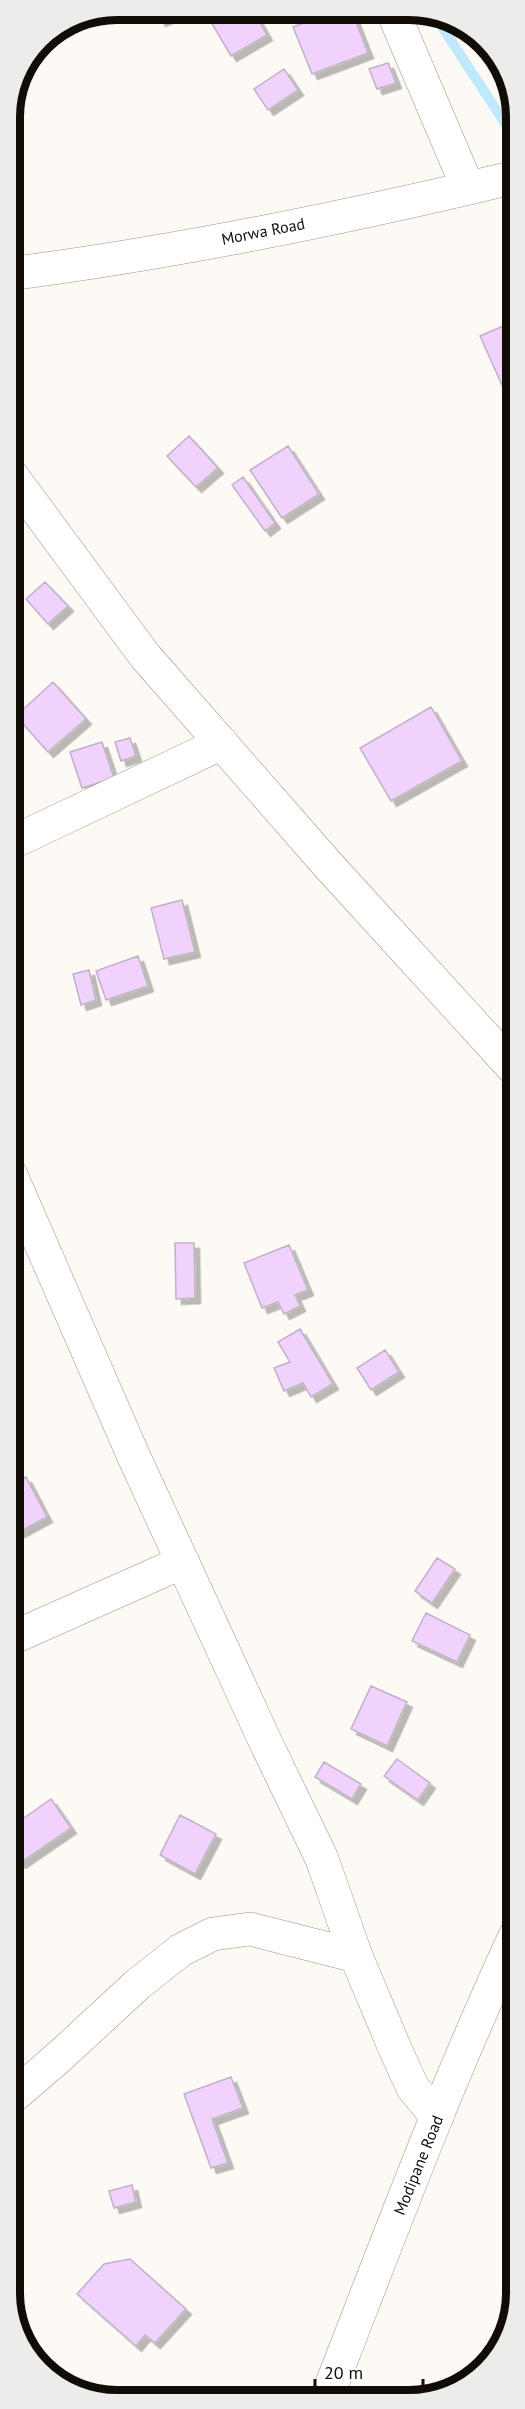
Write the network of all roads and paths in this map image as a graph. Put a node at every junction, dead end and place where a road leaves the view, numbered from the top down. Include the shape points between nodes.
1 (396, 20) edge
2 (506, 179) edge
3 (468, 188) junction
4 (20, 273) edge
5 (20, 487) edge
6 (222, 743) junction
7 (20, 839) edge
8 (506, 1060) edge
9 (20, 1196) edge
10 (183, 1562) junction
11 (20, 1635) edge
12 (356, 1956) junction
13 (505, 1957) edge
14 (20, 2090) edge
15 (437, 2117) junction
16 (330, 2390) edge

1 - 3 street
2 - 3 street, Morwa Road
3 - 4 street, Morwa Road via 296,225
5 - 6 street via 145,656
6 - 7 street
6 - 8 street
9 - 10 street
10 - 11 street
10 - 12 street via 322,1859
12 - 14 street via 250,1929 213,1934 181,1950 138,1984
12 - 15 street via 413,2088
13 - 15 street, Modipane Road
15 - 16 street, Modipane Road

